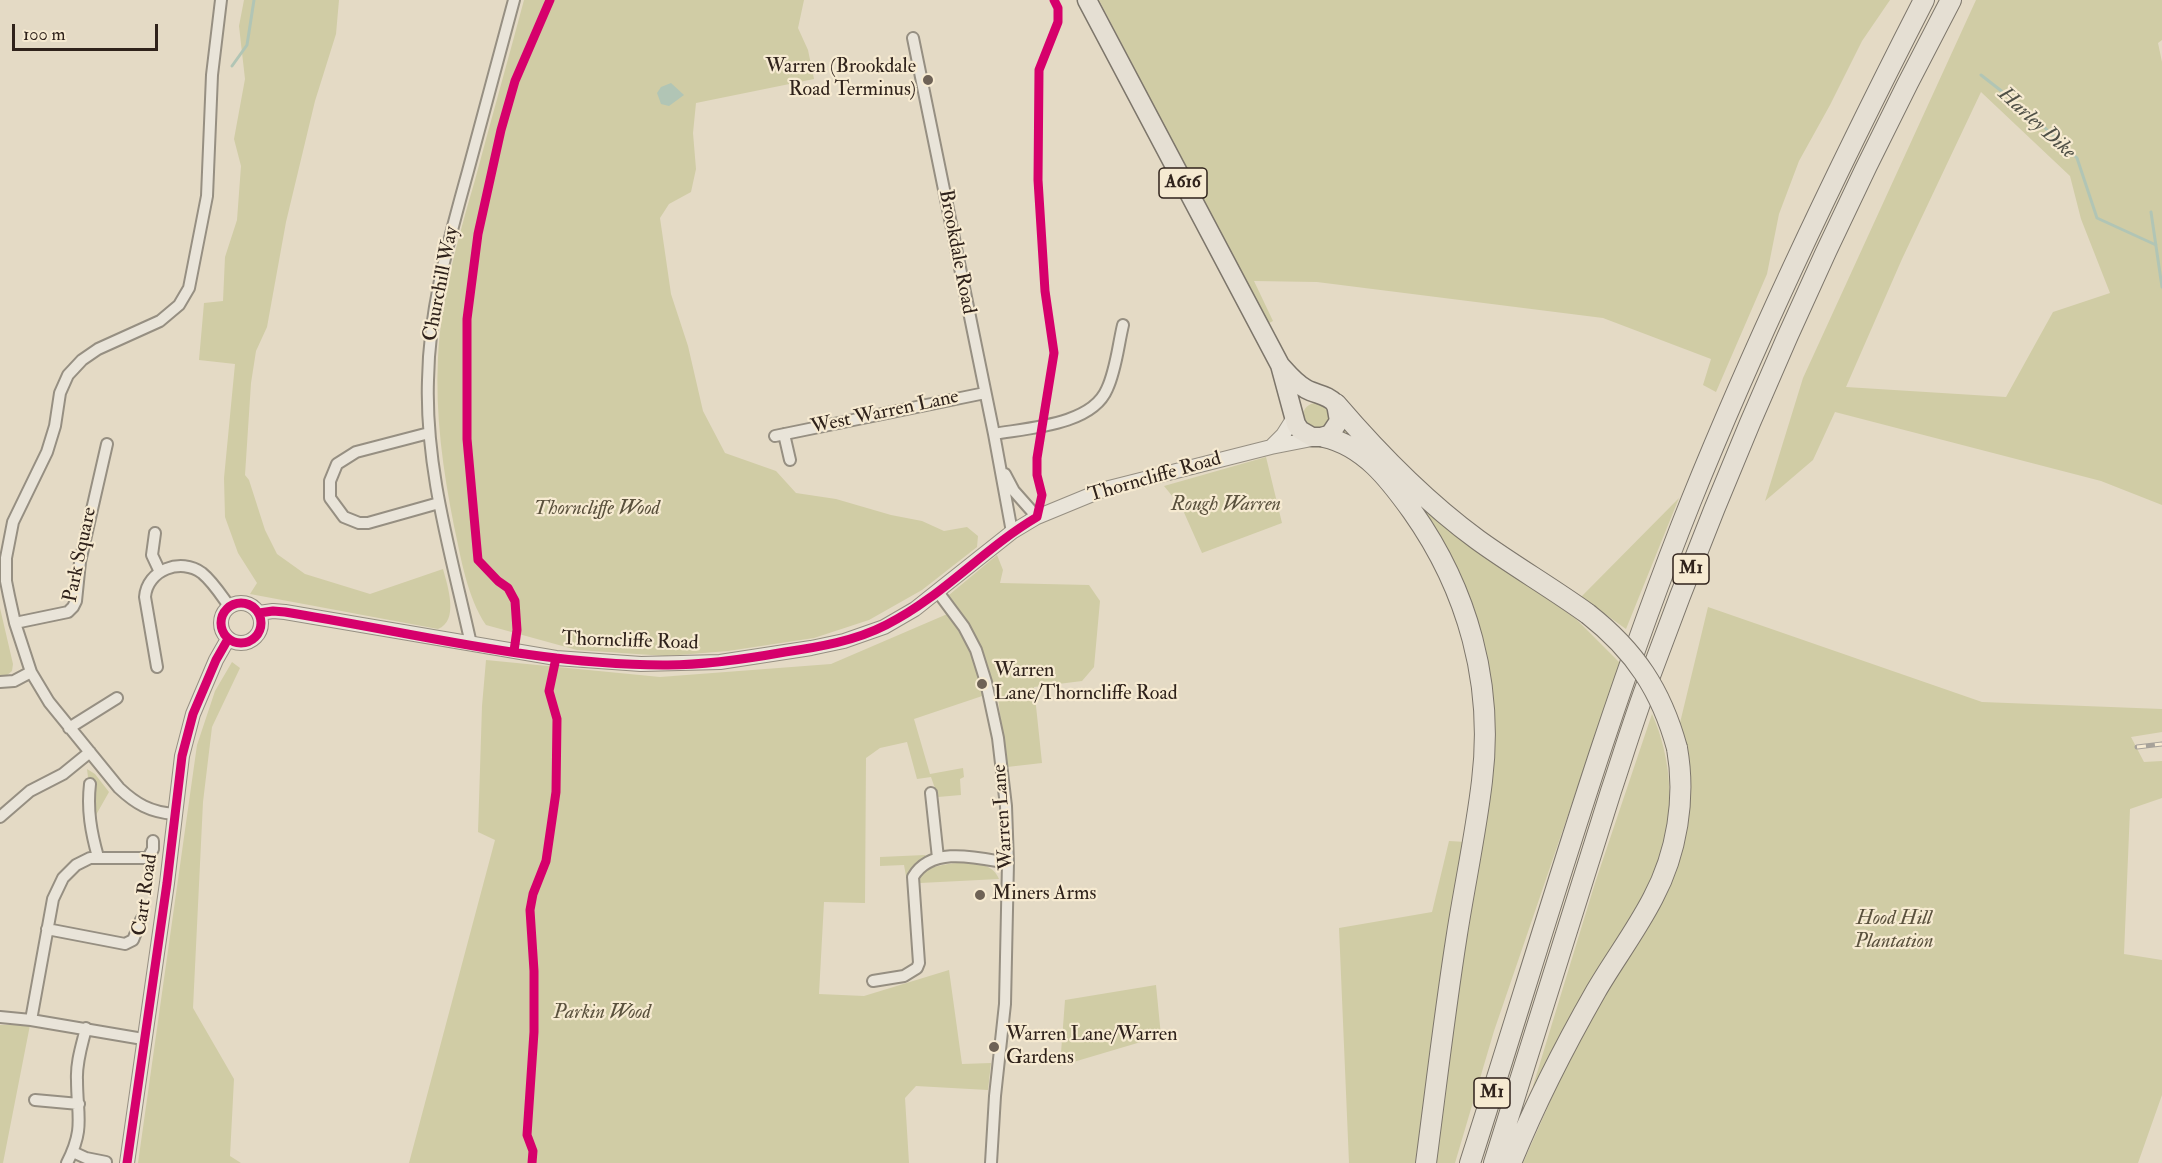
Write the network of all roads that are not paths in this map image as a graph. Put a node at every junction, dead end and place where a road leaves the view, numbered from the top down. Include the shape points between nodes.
1 (221, 0) edge
2 (514, 0) edge
3 (1087, 0) edge
4 (1924, 0) edge
5 (1950, 0) edge
6 (913, 38) dead end
7 (1123, 325) dead end
8 (1280, 365) junction
9 (985, 393) junction
10 (1316, 393) junction
11 (1336, 404) junction
12 (1295, 415) junction
13 (429, 433) junction
14 (994, 434) junction
15 (1321, 437) junction
16 (107, 444) dead end
17 (1270, 447) junction
18 (790, 460) dead end
19 (1000, 466) junction
20 (439, 503) junction
21 (1037, 517) junction
22 (1012, 532) junction
23 (155, 533) dead end
24 (3, 570) edge
25 (160, 572) junction
26 (938, 592) junction
27 (229, 606) junction
28 (259, 613) junction
29 (15, 623) junction
30 (228, 639) junction
31 (471, 644) junction
32 (157, 667) dead end
33 (31, 672) junction
34 (0, 682) edge
35 (117, 698) dead end
36 (69, 728) junction
37 (90, 752) junction
38 (90, 784) dead end
39 (931, 794) dead end
40 (174, 814) junction
41 (0, 818) edge
42 (153, 841) dead end
43 (98, 857) junction
44 (939, 858) junction
45 (1008, 862) junction
46 (141, 920) dead end
47 (47, 929) junction
48 (873, 981) dead end
49 (0, 1017) edge
50 (31, 1020) junction
51 (86, 1028) junction
52 (143, 1039) junction
53 (34, 1100) dead end
54 (79, 1104) junction
55 (73, 1152) junction
56 (106, 1162) edge
57 (68, 1163) edge
58 (127, 1163) edge
59 (991, 1163) edge
60 (1426, 1163) edge
61 (1470, 1163) edge
62 (1494, 1163) edge
63 (1511, 1163) edge

1 - 24 street via 212,75 207,196 189,288 179,305 160,321 98,349 68,375 47,452 13,522
2 - 13 street, Churchill Way via 431,320
3 - 8 highway, A616
4 - 61 highway, M1 via 1806,238 1691,502 1622,687
5 - 62 highway, M1 via 1887,121 1813,278 1692,565 1646,687
6 - 9 street, Brookdale Road
7 - 14 street via 1107,390 1092,410 1053,423
8 - 10 highway, A616 via 1297,383
8 - 12 highway, A616
9 - 14 street, Brookdale Road
9 - 18 street, West Warren Lane via 780,435
10 - 11 highway, A616
10 - 12 highway via 1301,400
11 - 15 highway via 1339,421 1331,433
11 - 63 highway, M1, bridge via 1423,494 1456,522 1617,638 1641,666 1664,708 1677,748 1680,803 1665,873 1564,1049
12 - 15 highway, A616 via 1300,430 1308,436
12 - 17 street
13 - 20 street, Churchill Way
13 - 20 street via 346,457 331,474 330,498 344,516 363,524
14 - 19 street, Brookdale Road
15 - 17 street, Thorncliffe Road
15 - 60 highway via 1345,443 1370,461 1423,527 1452,580 1469,624 1481,678 1482,779
16 - 29 street, Park Square via 74,606 68,612
17 - 21 street, Thorncliffe Road via 1105,489
19 - 21 street, Brookdale Road via 1014,491
19 - 22 street, Brookdale Road
20 - 31 street, Churchill Way
21 - 22 street, Thorncliffe Road
22 - 26 street, Thorncliffe Road
23 - 25 street via 152,555
24 - 29 street
25 - 27 street via 175,567 195,569
25 - 32 street via 147,586 145,597
26 - 31 street, Thorncliffe Road via 884,627 844,641 720,662 641,664 556,658
26 - 45 street, Warren Lane via 976,650 990,692 1000,756
27 - 28 street via 244,603
27 - 30 street via 220,624
28 - 30 street via 261,627 254,639 241,644
28 - 31 street, Thorncliffe Road via 285,612
29 - 33 street
30 - 40 street, Cart Road via 186,735
33 - 34 street via 15,681
33 - 36 street
35 - 36 street
36 - 37 street
37 - 40 street via 132,801 154,811
37 - 41 street via 63,774 30,791
38 - 43 street via 88,811
39 - 44 street
40 - 52 street, Cart Road
42 - 43 street via 148,858
43 - 47 street via 82,861 63,878 53,899
44 - 45 street
44 - 48 street via 922,864 913,877 917,968 904,976
45 - 59 street, Warren Lane via 1005,1004
46 - 47 street via 133,940 125,944
47 - 50 street
49 - 50 street
50 - 51 street
51 - 52 street
51 - 54 street via 77,1069
52 - 58 street, Cart Road
53 - 54 street
54 - 55 street via 79,1132
55 - 56 street
55 - 57 street

